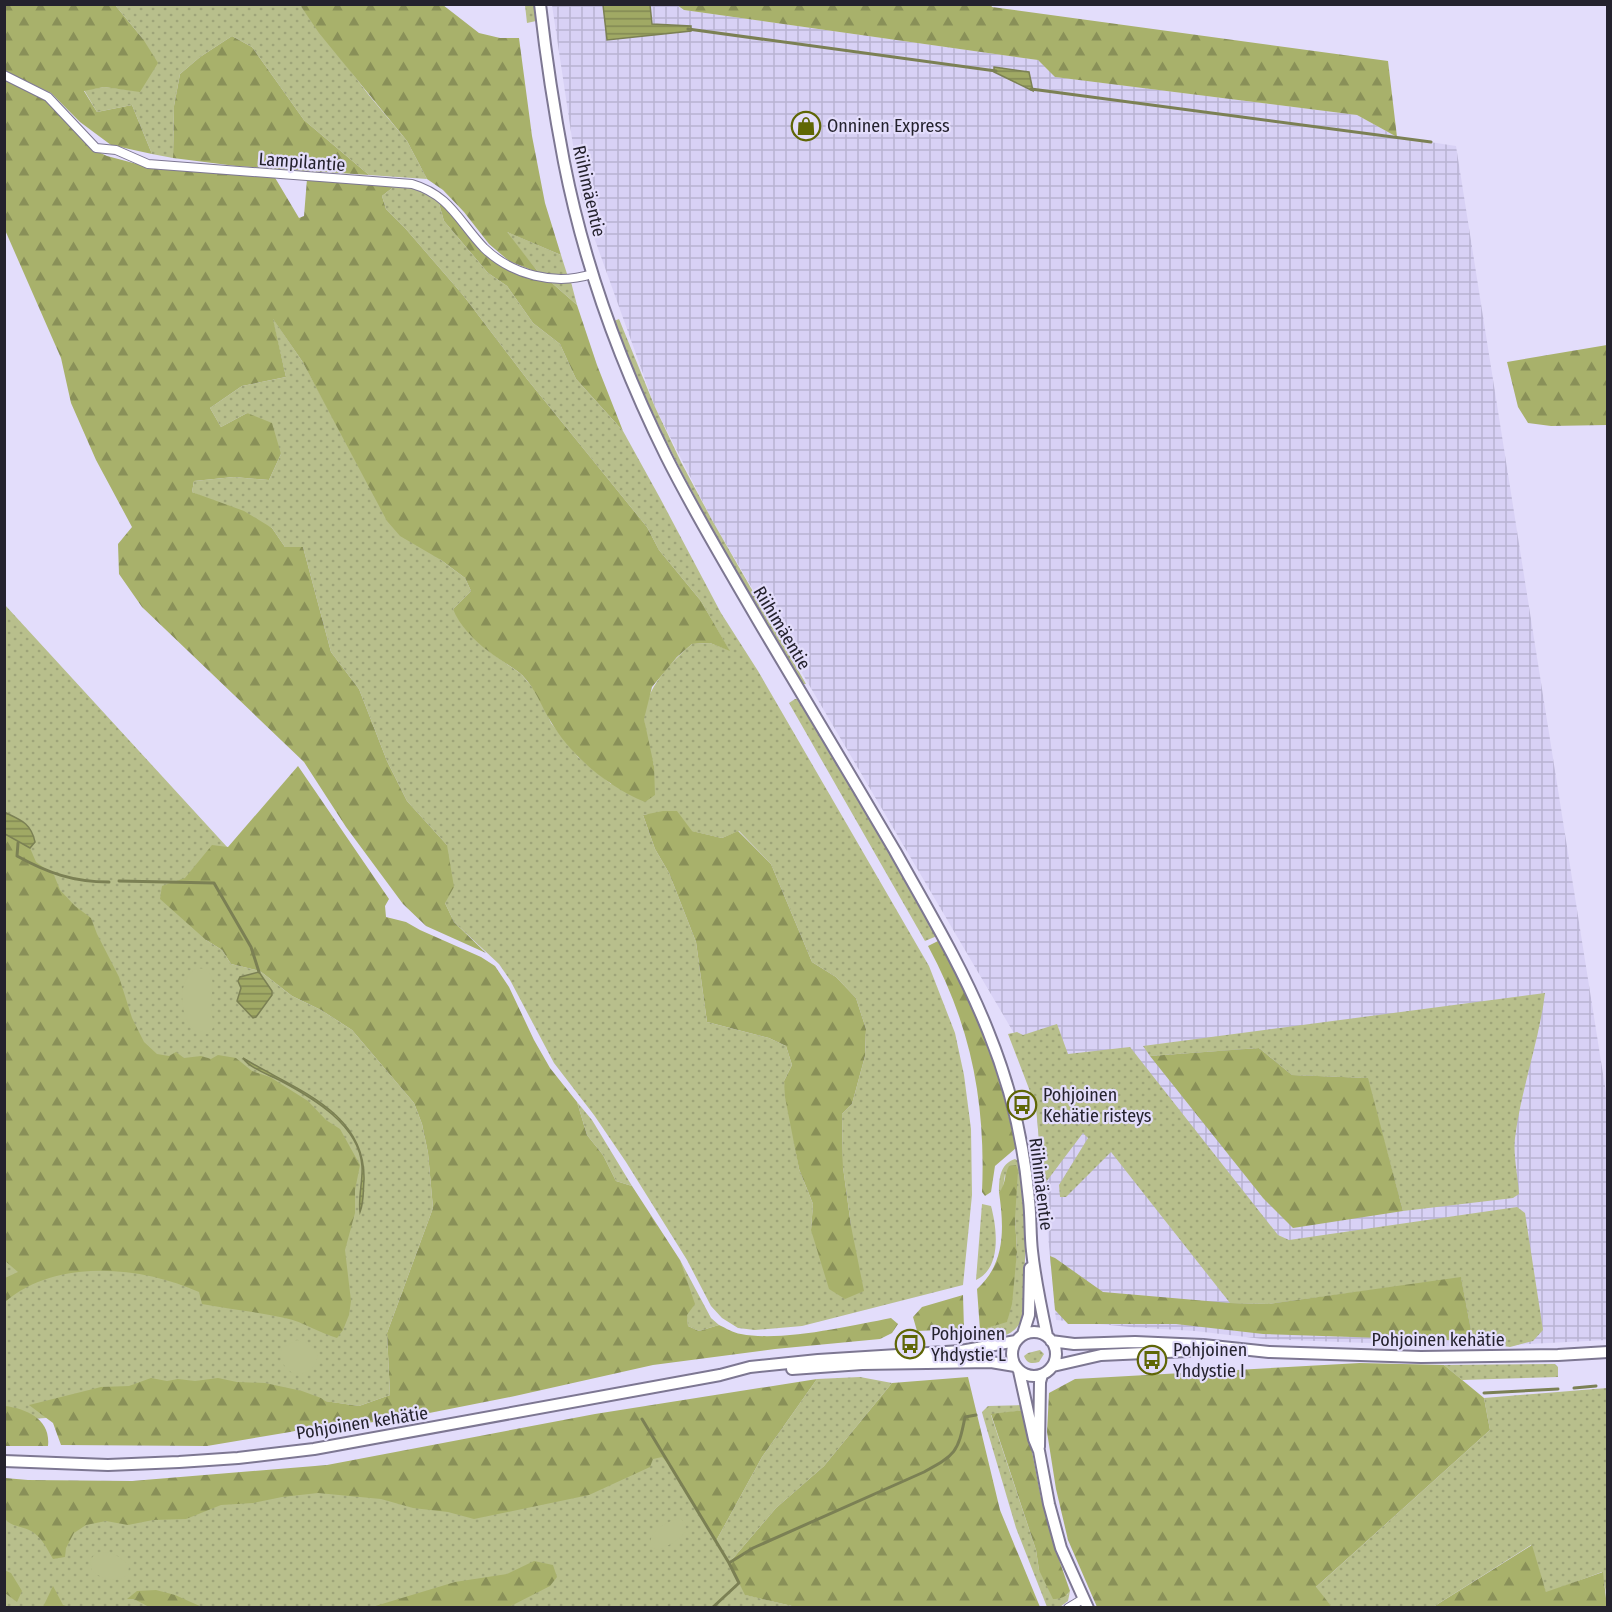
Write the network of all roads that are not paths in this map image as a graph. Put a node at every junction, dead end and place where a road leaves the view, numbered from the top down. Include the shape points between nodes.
1 (540, 4) edge
2 (4, 75) edge
3 (592, 274) junction
4 (1032, 1252) junction
5 (1019, 1338) junction
6 (1049, 1338) junction
7 (1269, 1352) junction
8 (1608, 1352) edge
9 (1053, 1366) junction
10 (1017, 1369) junction
11 (720, 1375) junction
12 (1042, 1375) junction
13 (1039, 1451) junction
14 (4, 1461) edge
15 (1086, 1604) edge
16 (1068, 1608) edge

1 - 3 main road, Riihimäentie via 564,163
2 - 3 street, Lampilantie via 48,98 96,148 116,150 148,164 412,184 440,196 484,248 506,265 537,277 562,280
3 - 4 main road, Riihimäentie via 624,362 671,466 708,536 943,936 987,1028 1018,1132 1029,1199
4 - 5 main road, Riihimäentie via 1029,1314
4 - 6 main road, Riihimäentie
5 - 6 main road via 1035,1332
5 - 10 main road via 1011,1356
5 - 11 main road, Pohjoinen kehätie via 961,1351 818,1360 750,1367
6 - 7 main road, Pohjoinen kehätie via 1074,1344 1135,1342
6 - 9 main road via 1056,1353
7 - 8 main road, Pohjoinen kehätie via 1421,1357
7 - 9 main road, Pohjoinen kehätie via 1101,1355
9 - 12 main road
10 - 11 main road, Pohjoinen kehätie via 991,1362 862,1365
10 - 12 main road via 1030,1376
10 - 13 main road
11 - 14 main road, Pohjoinen kehätie via 314,1449 238,1458 108,1465
12 - 13 main road
13 - 15 main road via 1061,1548
15 - 16 street

